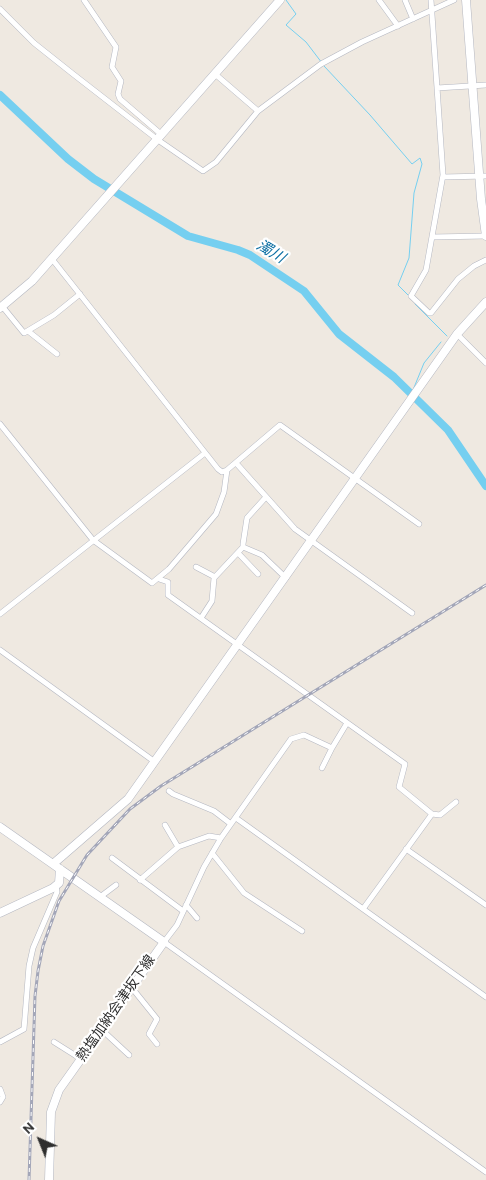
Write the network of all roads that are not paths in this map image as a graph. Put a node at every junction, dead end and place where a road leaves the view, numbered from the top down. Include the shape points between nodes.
1 (84, 0) edge
2 (280, 0) edge
3 (379, 0) edge
4 (405, 0) edge
5 (431, 0) edge
6 (454, 0) edge
7 (466, 0) edge
8 (0, 9) edge
9 (432, 10) junction
10 (413, 19) junction
11 (398, 26) junction
12 (215, 74) junction
13 (486, 85) edge
14 (473, 86) junction
15 (437, 88) junction
16 (258, 111) junction
17 (158, 139) junction
18 (483, 176) edge
19 (443, 177) junction
20 (486, 236) edge
21 (432, 237) junction
22 (52, 259) junction
23 (486, 260) edge
24 (80, 294) junction
25 (486, 302) edge
26 (1, 308) edge
27 (28, 331) junction
28 (457, 334) junction
29 (56, 354) dead end
30 (486, 363) edge
31 (0, 424) edge
32 (205, 453) junction
33 (236, 463) junction
34 (227, 470) junction
35 (355, 479) junction
36 (266, 497) junction
37 (418, 524) dead end
38 (93, 540) junction
39 (312, 540) junction
40 (244, 547) junction
41 (239, 554) junction
42 (196, 567) dead end
43 (258, 574) dead end
44 (214, 578) junction
45 (286, 578) junction
46 (159, 579) junction
47 (412, 613) dead end
48 (0, 614) edge
49 (201, 618) junction
50 (238, 645) junction
51 (0, 650) edge
52 (347, 723) junction
53 (332, 748) junction
54 (155, 762) junction
55 (322, 768) dead end
56 (169, 790) dead end
57 (456, 802) dead end
58 (432, 814) junction
59 (236, 818) junction
60 (231, 824) junction
61 (165, 825) dead end
62 (0, 827) edge
63 (222, 838) junction
64 (178, 847) junction
65 (406, 849) junction
66 (212, 853) junction
67 (112, 858) dead end
68 (53, 864) junction
69 (60, 869) junction
70 (140, 880) junction
71 (116, 885) dead end
72 (56, 886) junction
73 (100, 897) junction
74 (186, 905) junction
75 (486, 905) edge
76 (363, 909) junction
77 (183, 911) junction
78 (0, 913) edge
79 (197, 918) dead end
80 (302, 931) dead end
81 (164, 942) junction
82 (132, 988) junction
83 (486, 997) edge
84 (102, 1030) junction
85 (0, 1042) edge
86 (54, 1042) dead end
87 (157, 1044) dead end
88 (128, 1055) dead end
89 (81, 1059) junction
90 (0, 1089) edge
91 (0, 1102) edge
92 (486, 1172) edge
93 (49, 1180) edge

1 - 17 street via 116,46 112,67 121,81 120,99
2 - 12 street
3 - 11 street
4 - 10 street
5 - 9 street
6 - 9 street
7 - 14 street
8 - 17 street via 34,43
9 - 10 street
9 - 15 street
10 - 11 street
11 - 16 street via 321,64
12 - 16 street
12 - 17 street
13 - 14 street
14 - 15 street
14 - 18 street
15 - 19 street
16 - 17 street via 216,162 203,171
17 - 22 street
18 - 19 street
18 - 20 street
19 - 21 street
20 - 21 street
21 - 23 street via 426,270 411,296 428,313 458,280
22 - 24 street
22 - 26 street
24 - 27 street
24 - 32 street
25 - 28 street
26 - 27 street via 23,333
27 - 29 street
28 - 30 street
28 - 35 street
31 - 38 street
32 - 34 street via 218,469 222,472
32 - 38 street
33 - 34 street
33 - 35 street via 280,425
33 - 36 street
34 - 46 street via 216,514
35 - 37 street
35 - 39 street
36 - 39 street via 292,526
36 - 40 street via 247,518
38 - 46 street via 147,581 152,583
38 - 48 street
39 - 45 street
39 - 47 street
40 - 41 street
40 - 45 street via 262,555
41 - 43 street
41 - 44 street
42 - 44 street
44 - 49 street via 212,601
45 - 50 street
46 - 49 street via 168,582 168,595
49 - 50 street
50 - 52 street
50 - 54 street
51 - 54 street
52 - 53 street
52 - 58 street via 405,764 398,787
53 - 55 street
53 - 59 street via 310,736 294,737
54 - 68 street via 122,805
56 - 60 street via 212,810
57 - 58 street via 440,814
58 - 65 street
59 - 60 street
59 - 76 street
60 - 63 street
61 - 64 street
62 - 68 street, 熱塩加納会津坂下線
63 - 64 street via 209,836
63 - 66 street
64 - 70 street
65 - 75 street
65 - 76 street
66 - 74 street
66 - 80 street via 244,894
67 - 70 street
68 - 69 street, 熱塩加納会津坂下線
69 - 72 street via 60,883
69 - 73 street, 熱塩加納会津坂下線
70 - 77 street
71 - 73 street
72 - 78 street
72 - 85 street via 57,892 33,948 24,1029
73 - 81 street, 熱塩加納会津坂下線
74 - 77 street
74 - 79 street
76 - 83 street
77 - 81 street
81 - 82 street, 熱塩加納会津坂下線
81 - 92 street
82 - 84 street, 熱塩加納会津坂下線
82 - 87 street via 157,1019 150,1034
84 - 88 street
84 - 89 street, 熱塩加納会津坂下線
86 - 89 street
89 - 93 street, 熱塩加納会津坂下線 via 53,1104
90 - 91 street via 3,1097

